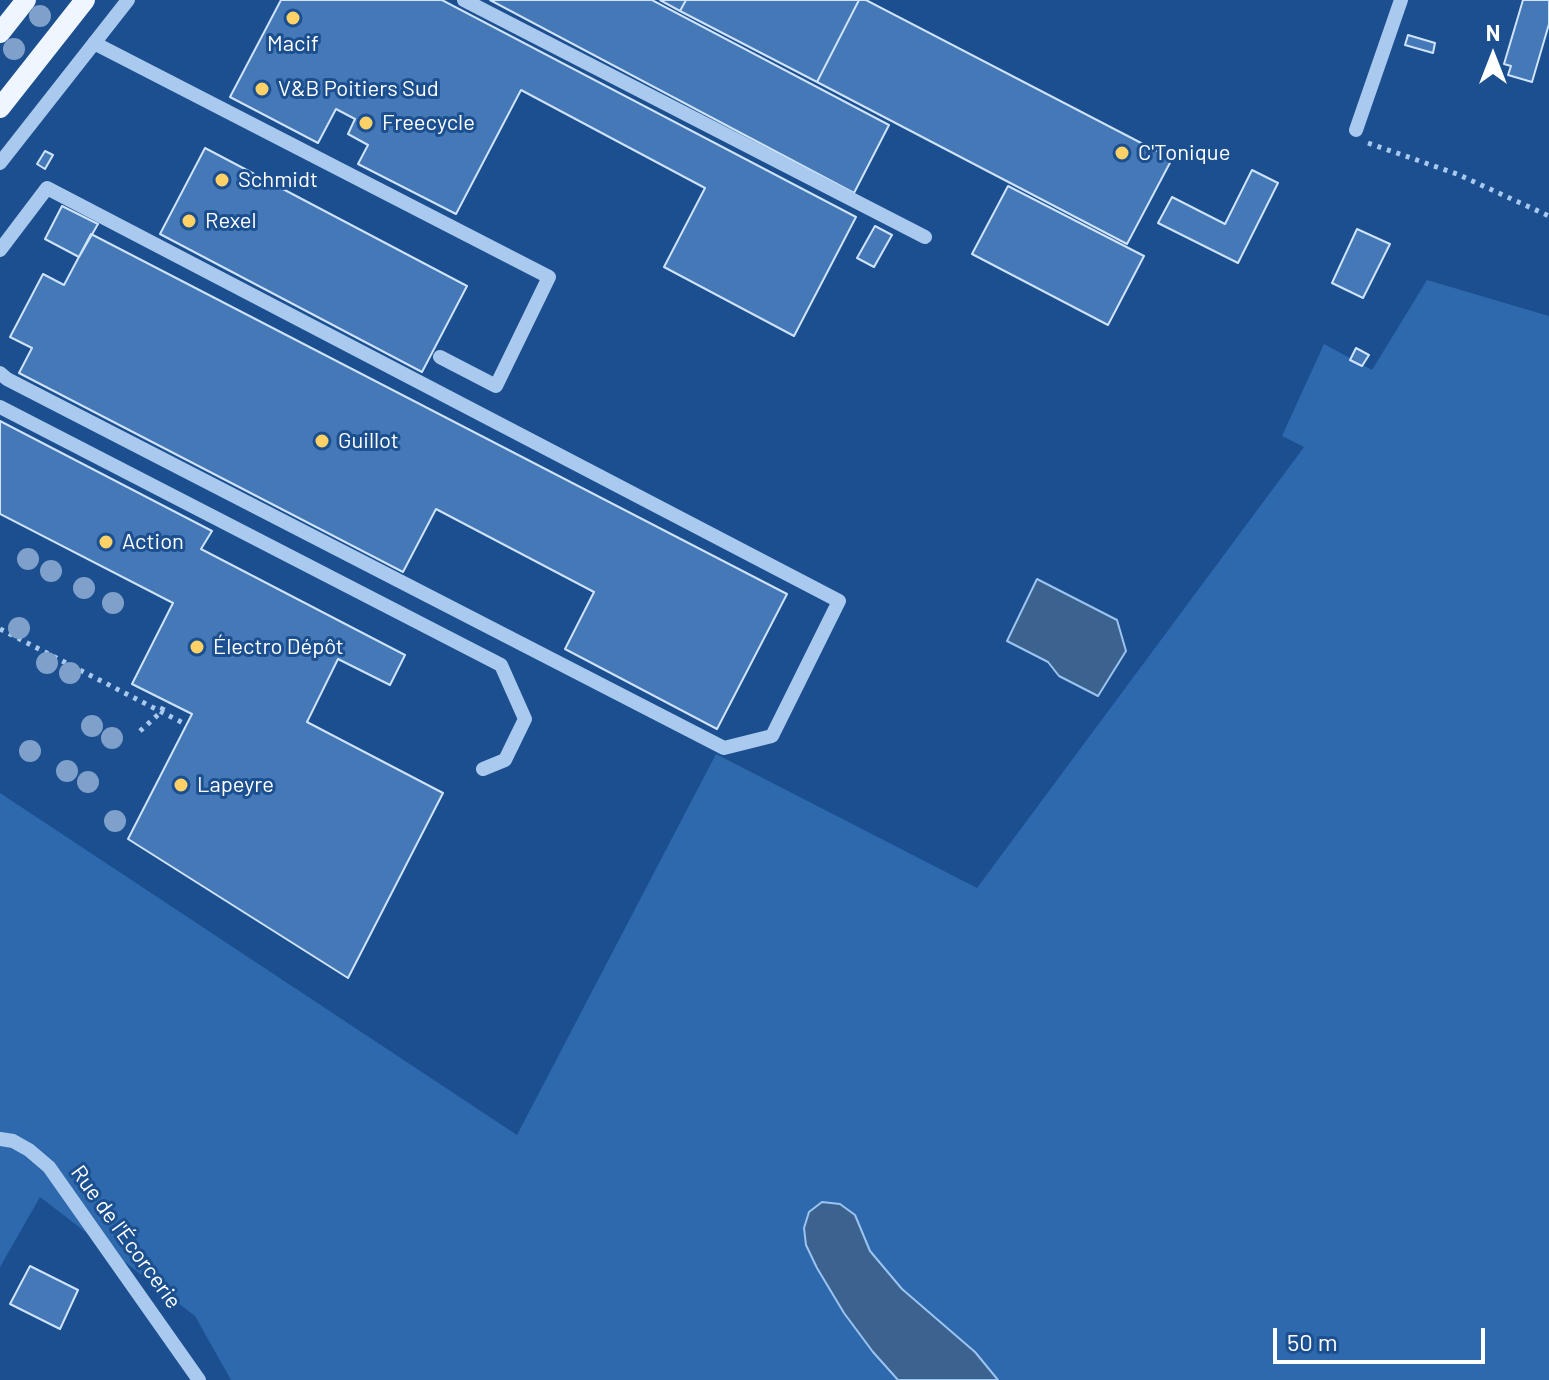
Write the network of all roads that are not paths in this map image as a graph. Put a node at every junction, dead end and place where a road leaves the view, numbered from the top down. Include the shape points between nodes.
1 (26, 0) edge
2 (85, 0) edge
3 (128, 0) edge
4 (464, 0) edge
5 (1401, 0) edge
6 (0, 33) edge
7 (94, 43) junction
8 (0, 108) edge
9 (1356, 130) road end
10 (0, 163) edge
11 (925, 237) dead end
12 (0, 250) edge
13 (440, 357) dead end
14 (3, 376) edge
15 (0, 407) edge
16 (483, 769) dead end
17 (0, 1139) edge
18 (199, 1380) edge

1 - 6 main road
2 - 8 main road
3 - 7 street
4 - 11 street
5 - 9 street
7 - 10 street
7 - 13 street via 549,277 496,386
12 - 14 street via 47,188 839,601 772,736 724,748
15 - 16 street via 501,665 525,719 505,760
17 - 18 street, Rue de l'Écorcerie via 29,1150 49,1167

